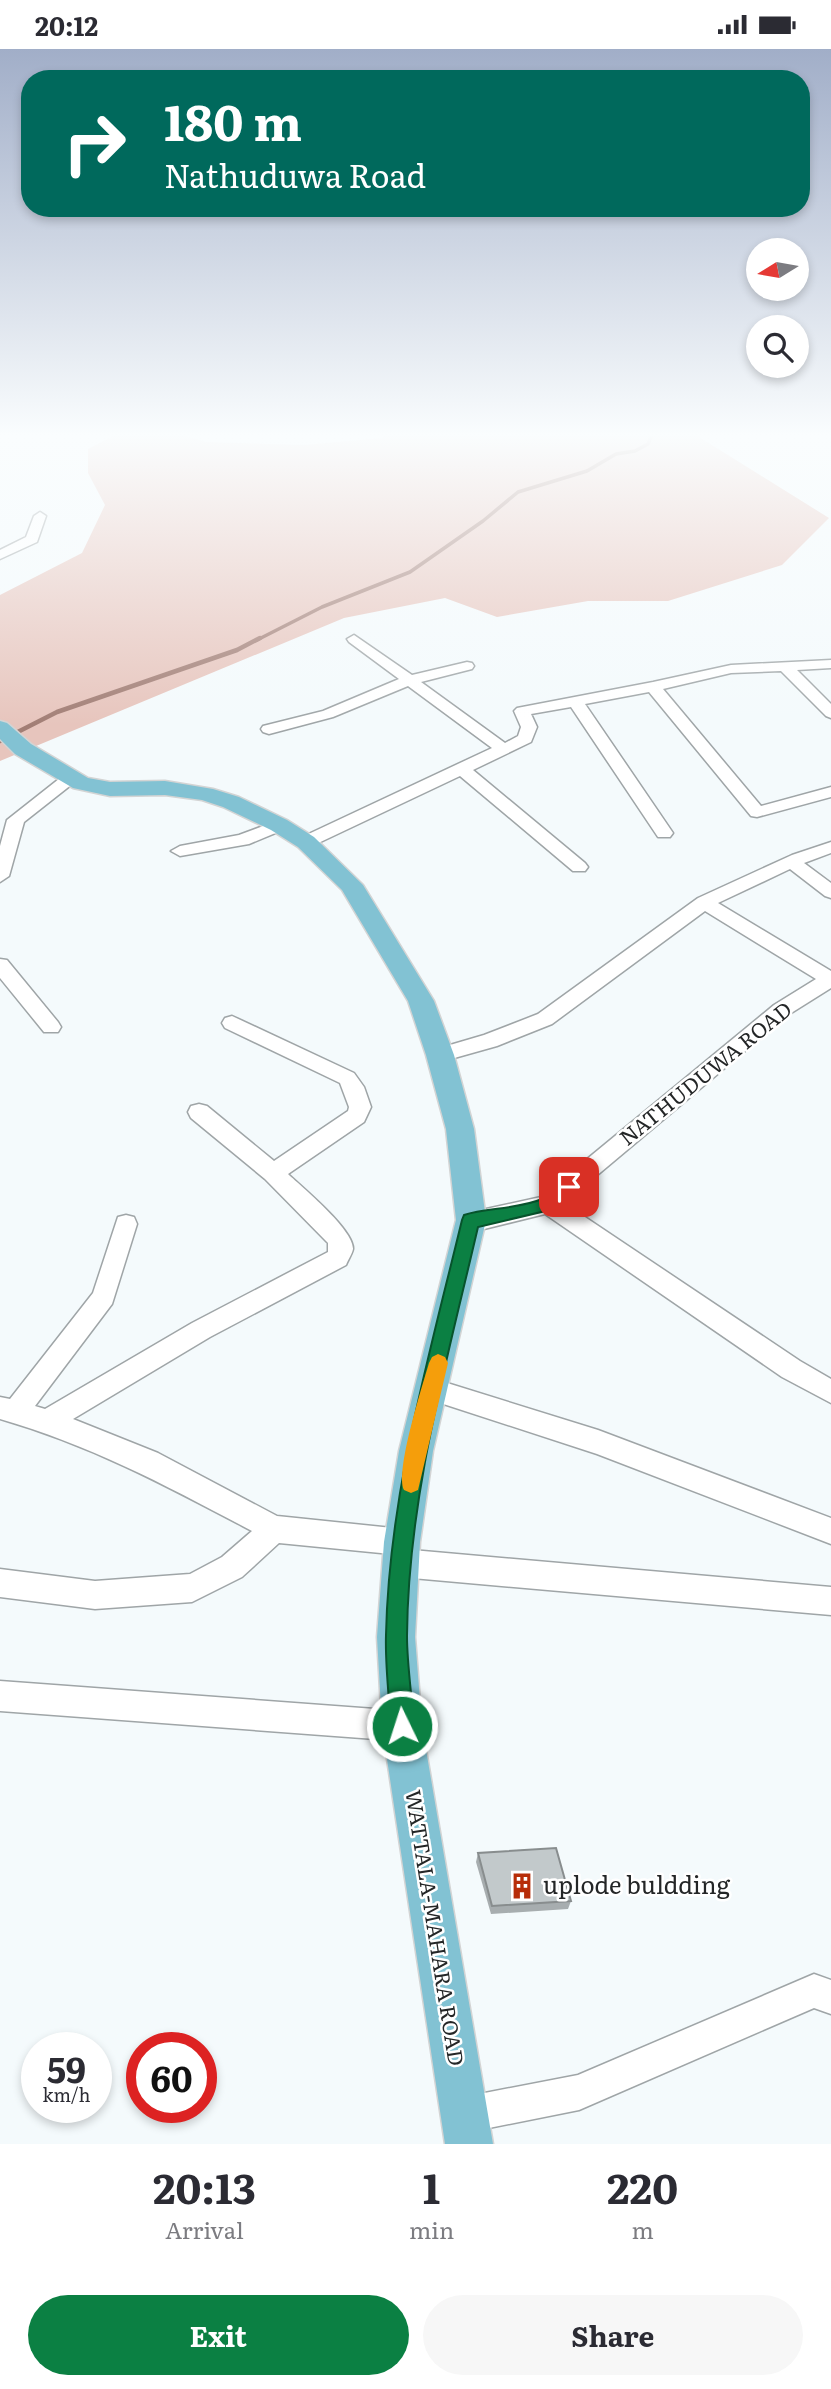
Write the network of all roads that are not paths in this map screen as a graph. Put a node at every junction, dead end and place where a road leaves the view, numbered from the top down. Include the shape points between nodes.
1 (35, 530) edge
2 (0, 555) edge
3 (354, 639) dead end
4 (831, 664) edge
5 (467, 666) dead end
6 (785, 667) junction
7 (409, 680) junction
8 (653, 687) junction
9 (575, 701) junction
10 (824, 701) edge
11 (831, 713) edge
12 (270, 729) dead end
13 (12, 738) edge
14 (503, 749) junction
15 (461, 768) junction
16 (71, 778) junction
17 (831, 792) edge
18 (293, 833) junction
19 (664, 833) dead end
20 (831, 847) edge
21 (180, 852) dead end
22 (792, 862) junction
23 (579, 867) dead end
24 (0, 876) edge
25 (831, 892) edge
26 (704, 902) junction
27 (0, 965) edge
28 (831, 979) edge
29 (232, 1023) dead end
30 (51, 1027) dead end
31 (440, 1055) junction
32 (199, 1112) dead end
33 (273, 1173) junction
34 (548, 1204) junction
35 (471, 1220) junction
36 (126, 1224) dead end
37 (430, 1389) junction
38 (831, 1392) edge
39 (7, 1410) edge
40 (47, 1420) junction
41 (274, 1529) junction
42 (831, 1531) edge
43 (402, 1552) junction
44 (0, 1583) edge
45 (831, 1601) edge
46 (0, 1696) edge
47 (402, 1726) junction
48 (831, 1997) edge
49 (466, 2129) edge

1 - 2 street via 32,539
3 - 7 street
4 - 6 street
5 - 7 street
6 - 8 street via 731,669
6 - 10 street
7 - 12 street via 328,714
7 - 14 street
8 - 9 street
8 - 17 street via 757,812
9 - 14 street via 522,711 529,727 525,739
9 - 19 street
10 - 11 street
13 - 16 main road, WATTALA-MAHARA ROAD
14 - 15 street
15 - 18 street
15 - 23 street
16 - 18 main road, WATTALA-MAHARA ROAD via 93,787 205,794
16 - 24 street via 16,820
18 - 21 street
18 - 31 main road, WATTALA-MAHARA ROAD via 351,885 421,1001
20 - 22 street
22 - 25 street
22 - 26 street
26 - 28 street
26 - 31 street via 545,1019
27 - 30 street
28 - 34 street, NATHUDUWA ROAD via 781,1010
29 - 33 street via 347,1078 360,1107 355,1116
31 - 35 main road, WATTALA-MAHARA ROAD via 460,1129
32 - 33 street
33 - 40 street via 339,1239 338,1258 201,1330
34 - 35 street, NATHUDUWA ROAD
34 - 38 street
35 - 37 main road, WATTALA-MAHARA ROAD
36 - 39 street via 104,1297
37 - 42 street via 598,1442
37 - 43 main road, WATTALA-MAHARA ROAD
39 - 40 street
40 - 41 street via 149,1462
41 - 43 street
41 - 44 street via 232,1567 192,1588 95,1595
43 - 45 street
43 - 47 main road, WATTALA-MAHARA ROAD via 396,1637
46 - 47 street
47 - 49 main road, WATTALA-MAHARA ROAD
48 - 49 street via 814,1991 579,2092

